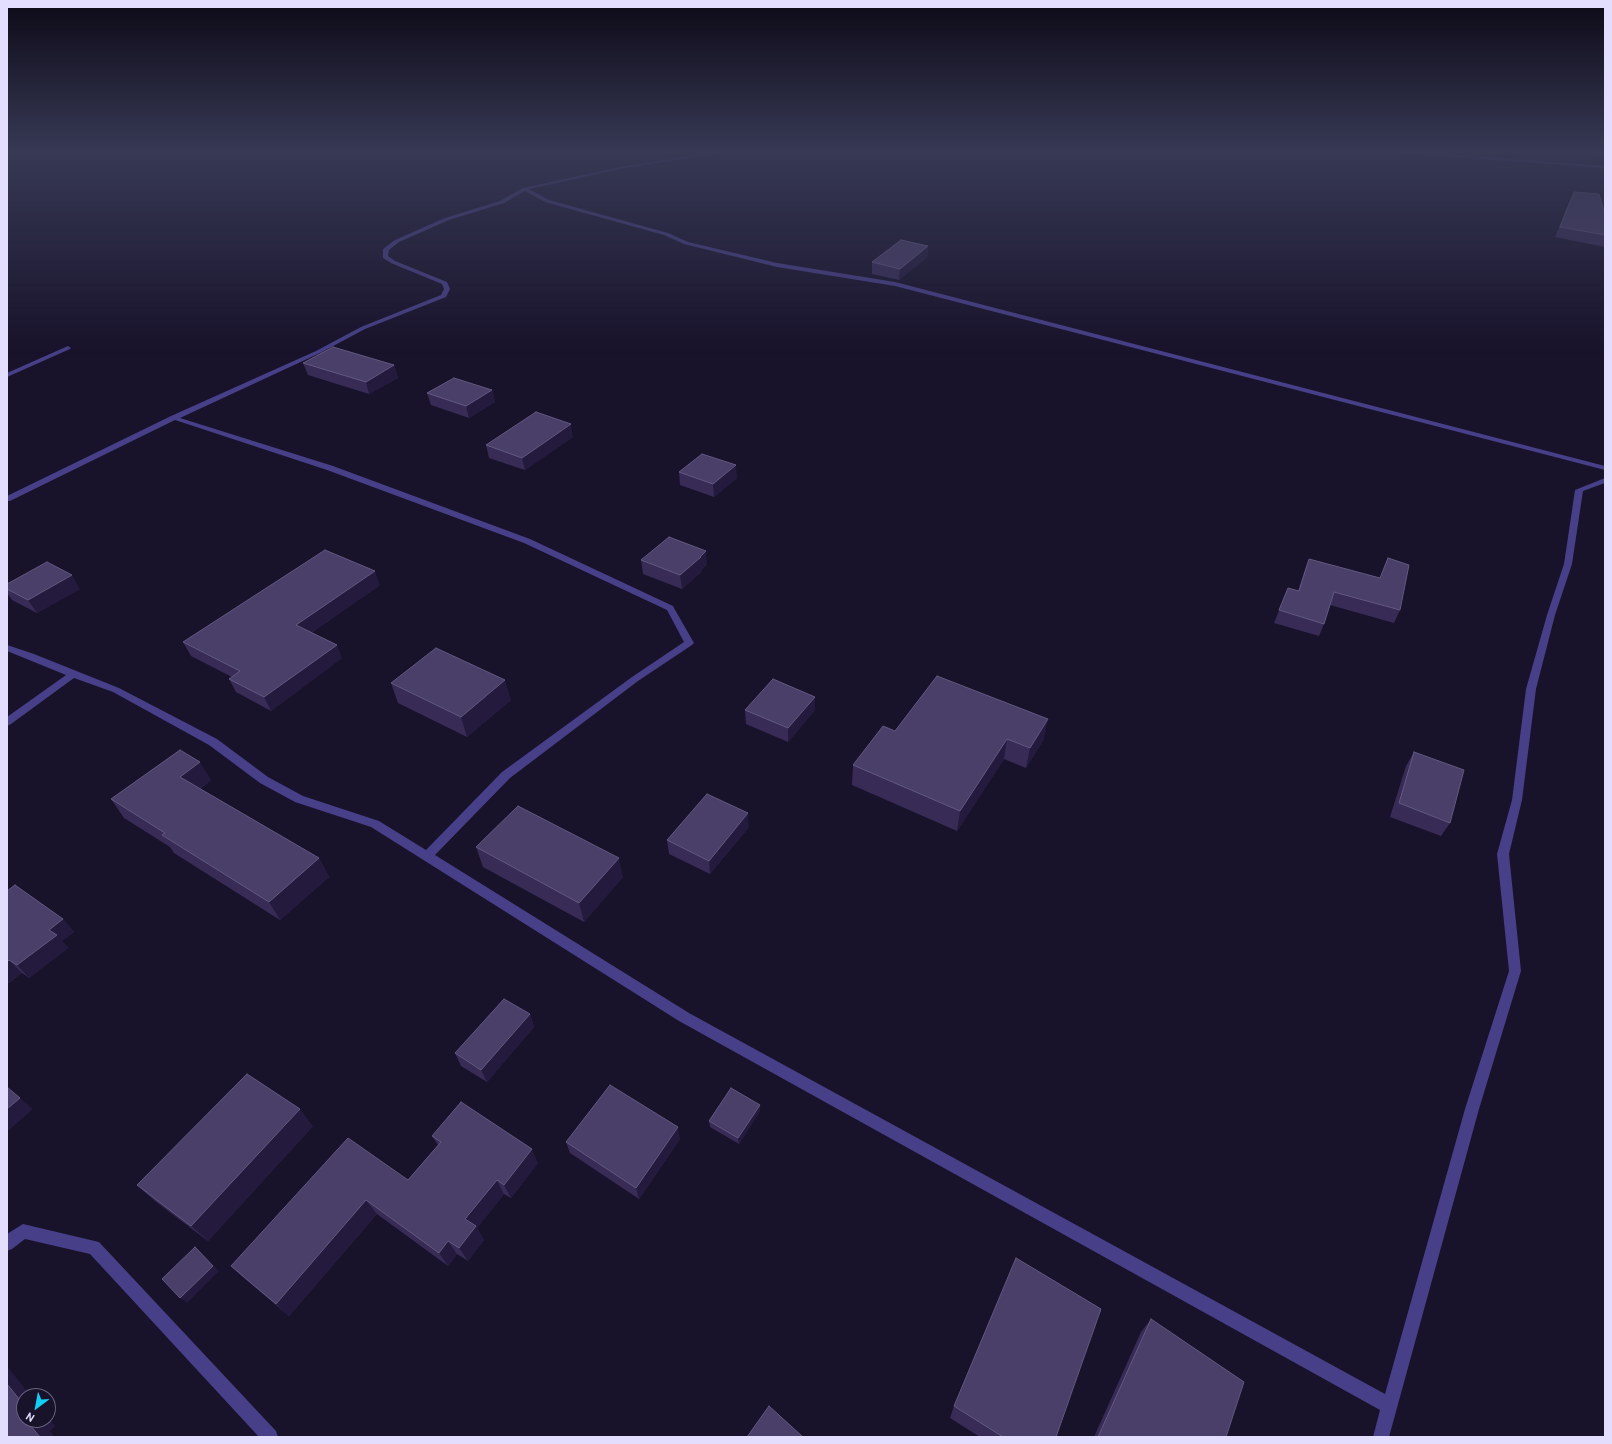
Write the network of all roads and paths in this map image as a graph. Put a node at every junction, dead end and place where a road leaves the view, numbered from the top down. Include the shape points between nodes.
1 (446, 219) edge
2 (612, 219) edge
3 (68, 348) dead end
4 (7, 375) edge
5 (174, 418) junction
6 (1605, 468) edge
7 (1605, 480) edge
8 (7, 499) edge
9 (7, 648) edge
10 (73, 674) junction
11 (7, 722) edge
12 (426, 857) junction
13 (7, 1244) edge
14 (1390, 1406) junction
15 (270, 1437) edge
16 (1381, 1437) edge

1 - 5 street via 397,241 386,249 385,257 445,283 447,289 444,296 363,328 318,352
2 - 6 street via 666,234 686,243 777,265 895,284
3 - 4 street
5 - 8 street
5 - 12 street via 330,468 527,541 670,608 689,643 506,774
7 - 14 street via 1579,490 1568,564 1551,614 1531,689 1518,800 1503,854 1515,971 1472,1109
9 - 10 street
10 - 11 street
10 - 12 street via 116,690 213,742 264,780 299,799 375,824
12 - 14 street via 684,1017
13 - 15 street via 24,1231 94,1247
14 - 16 street

